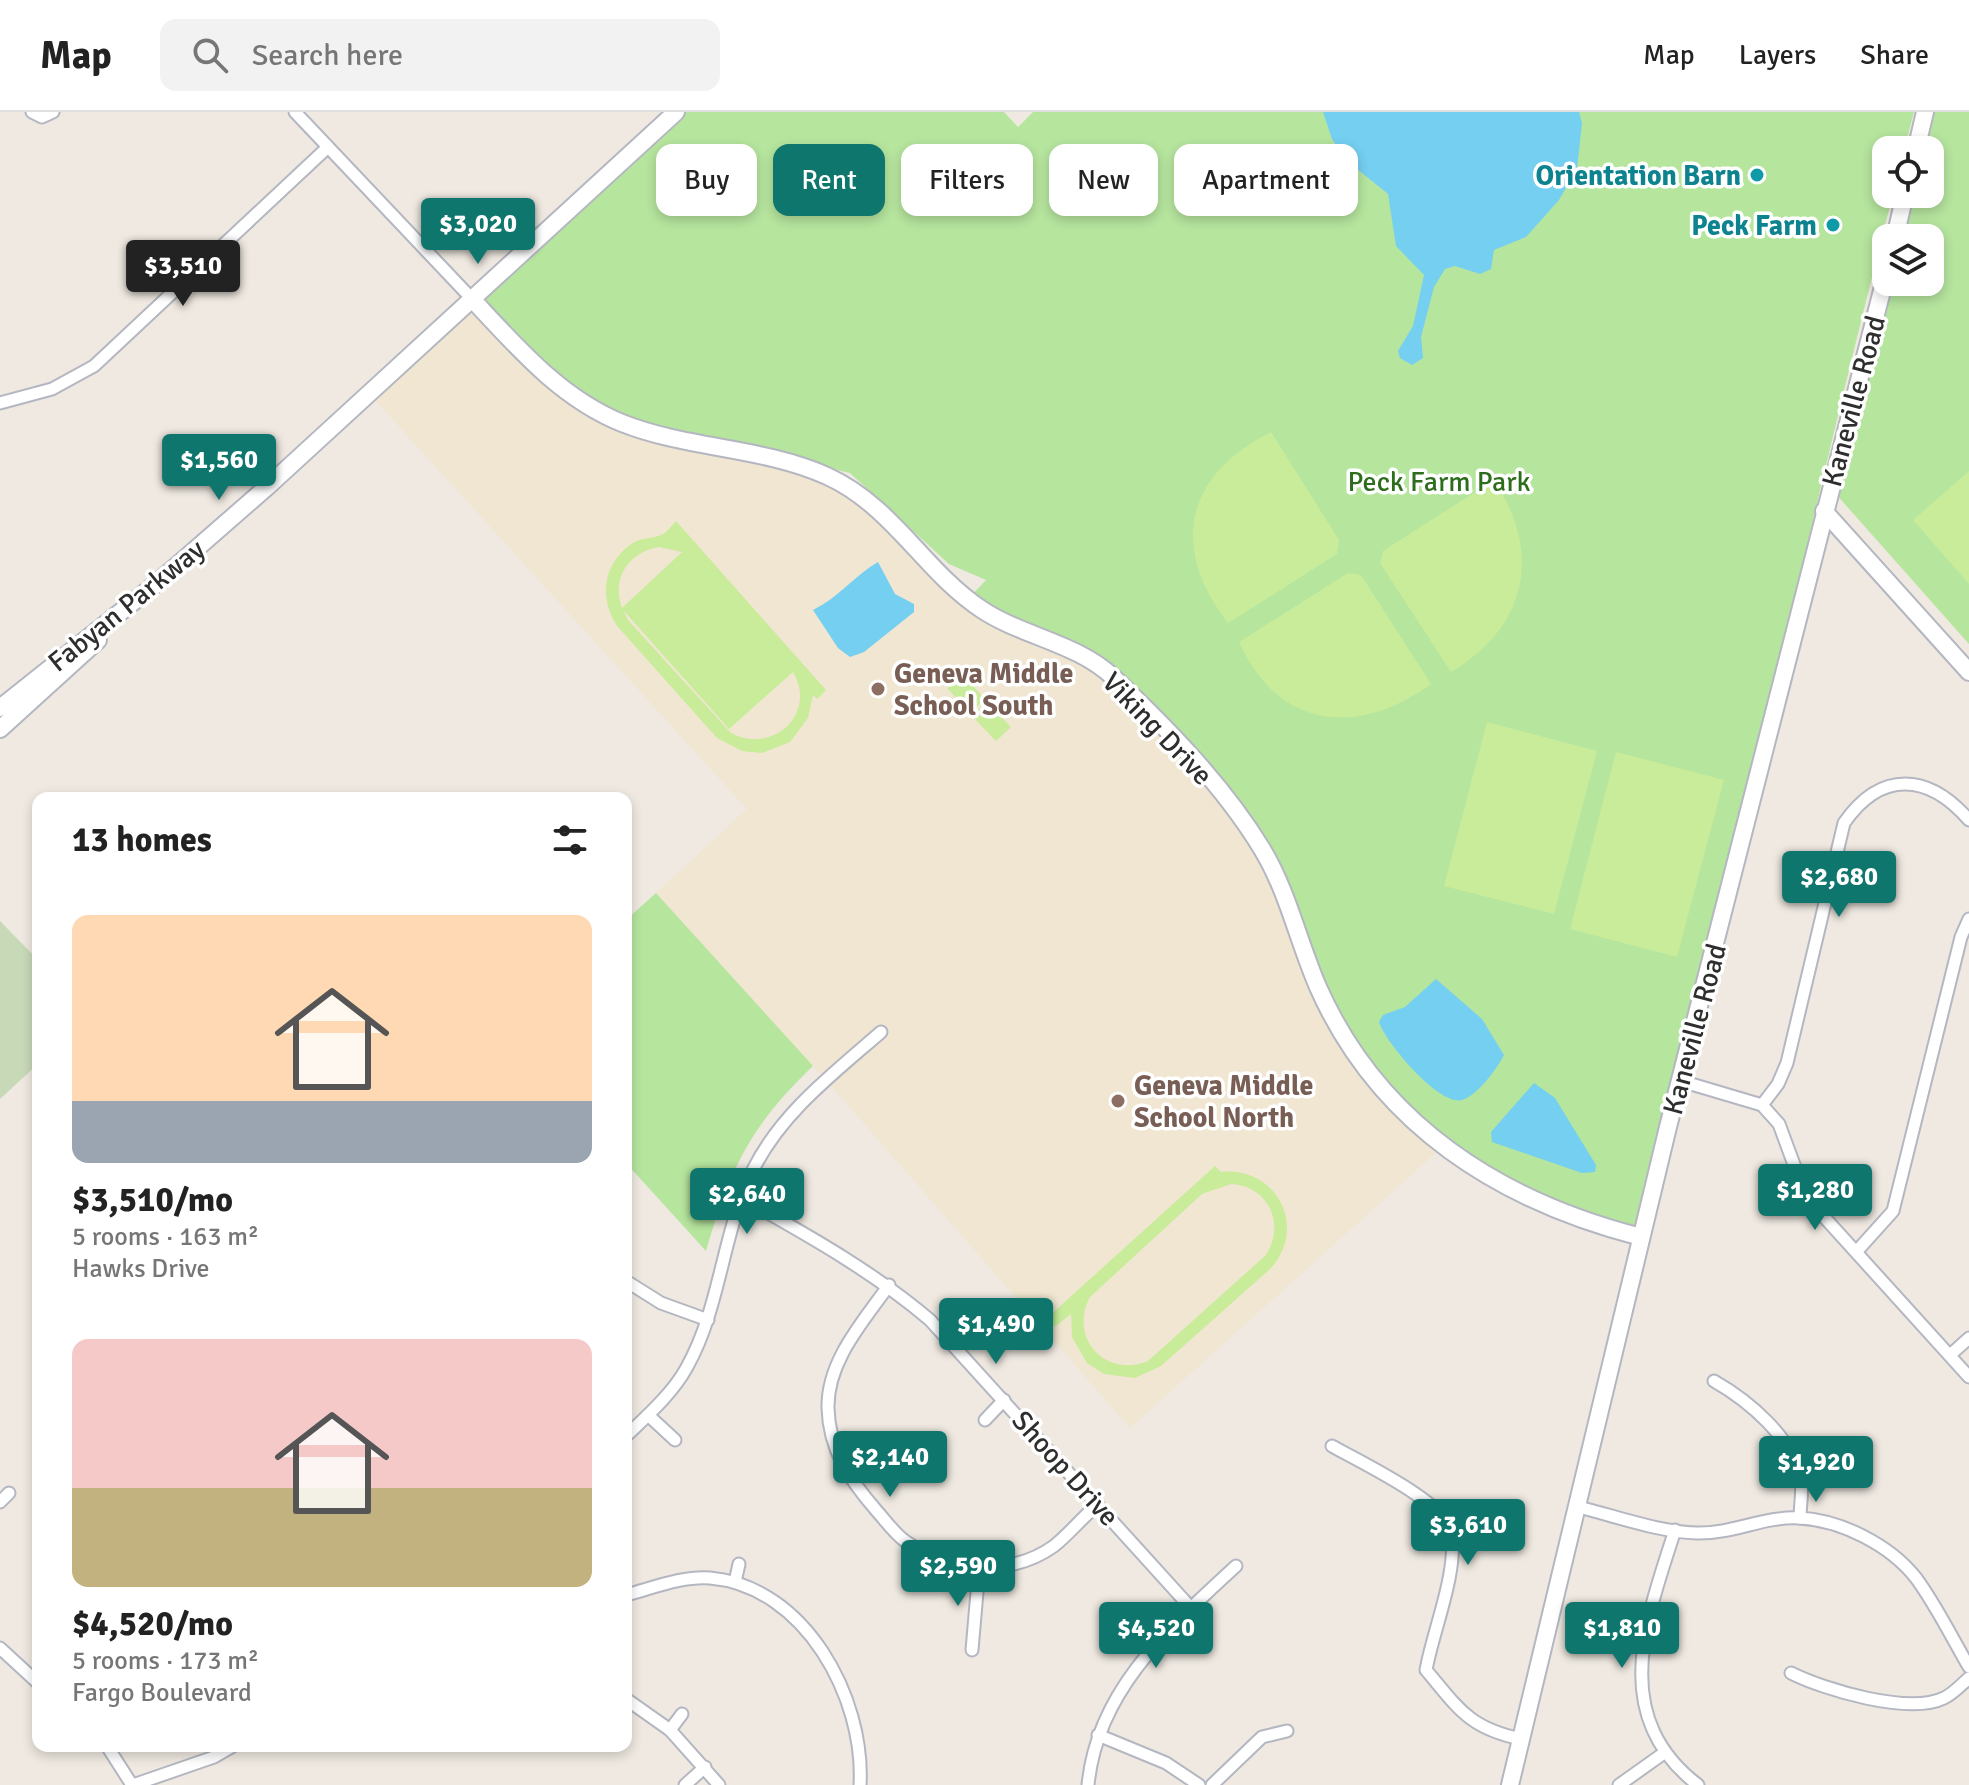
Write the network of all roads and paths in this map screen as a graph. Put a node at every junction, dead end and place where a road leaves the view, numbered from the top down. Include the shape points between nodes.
1 (295, 112) edge
2 (676, 112) edge
3 (1925, 112) edge
4 (1919, 136) edge
5 (328, 147) junction
6 (1880, 296) edge
7 (472, 299) junction
8 (0, 403) edge
9 (1824, 511) junction
10 (157, 583) junction
11 (1969, 672) edge
12 (0, 708) edge
13 (0, 729) edge
14 (1969, 820) edge
15 (1969, 919) edge
16 (881, 1032) dead end
17 (1681, 1081) junction
18 (1762, 1105) junction
19 (740, 1197) junction
20 (1641, 1237) junction
21 (1857, 1251) junction
22 (632, 1285) edge
23 (889, 1285) junction
24 (708, 1320) junction
25 (1969, 1338) edge
26 (1950, 1355) junction
27 (1969, 1377) edge
28 (1714, 1381) dead end
29 (1004, 1400) junction
30 (648, 1415) junction
31 (985, 1420) dead end
32 (632, 1430) edge
33 (675, 1440) dead end
34 (1332, 1446) dead end
35 (1098, 1504) junction
36 (1578, 1507) junction
37 (1800, 1518) junction
38 (1675, 1530) junction
39 (739, 1564) dead end
40 (1236, 1566) dead end
41 (979, 1569) junction
42 (735, 1582) junction
43 (632, 1594) edge
44 (1191, 1608) junction
45 (0, 1648) edge
46 (972, 1650) dead end
47 (1969, 1667) edge
48 (1791, 1673) dead end
49 (32, 1677) edge
50 (1969, 1678) edge
51 (632, 1703) edge
52 (682, 1714) dead end
53 (670, 1730) junction
54 (1287, 1731) dead end
55 (1098, 1735) junction
56 (1521, 1739) junction
57 (111, 1752) edge
58 (223, 1752) edge
59 (1664, 1753) junction
60 (705, 1767) junction
61 (132, 1785) edge
62 (685, 1785) edge
63 (719, 1785) edge
64 (860, 1785) edge
65 (1088, 1785) edge
66 (1199, 1785) edge
67 (1212, 1785) edge
68 (1510, 1785) edge
69 (1619, 1785) edge
70 (1698, 1785) edge

1 - 5 street
2 - 7 main road, Fabyan Parkway
3 - 4 main road
5 - 7 street
5 - 8 street via 94,366 52,389
6 - 9 main road, Kaneville Road
7 - 10 main road, Fabyan Parkway
7 - 20 main road, Viking Drive via 551,380 600,413 648,431 825,476 883,514 976,606 1109,673 1240,816 1282,886 1318,986 1349,1044 1396,1102 1443,1146 1530,1200 1583,1222
9 - 11 main road
9 - 17 main road, Kaneville Road
10 - 12 main road, Fabyan Parkway
10 - 13 main road
14 - 18 street via 1947,797 1913,784 1876,790 1854,808 1844,823 1787,1063
15 - 21 street via 1893,1211
16 - 19 street via 791,1114
17 - 18 street
17 - 20 main road, Kaneville Road
18 - 21 street via 1779,1124 1806,1197
19 - 23 street, Shoop Drive
19 - 24 street
20 - 36 main road, Kaneville Road
21 - 26 street
22 - 24 street via 661,1303
23 - 29 street, Shoop Drive via 930,1320
23 - 41 street via 836,1362 828,1406 833,1448 856,1487 904,1540 943,1562
24 - 30 street via 686,1369
25 - 26 street
26 - 27 street
28 - 37 street via 1739,1395 1791,1450 1801,1480
29 - 31 street
29 - 35 street, Shoop Drive
30 - 32 street
30 - 33 street
34 - 56 street via 1433,1506 1451,1528 1451,1559 1426,1670 1466,1716 1488,1732
35 - 41 street via 1052,1547 1019,1562
35 - 44 street, Shoop Drive
36 - 38 street
36 - 56 main road, Kaneville Road
37 - 38 street via 1761,1521 1724,1532
37 - 47 street via 1844,1528 1879,1545 1915,1577
38 - 59 street via 1649,1613 1640,1667 1643,1703
39 - 42 street
40 - 44 street
41 - 46 street
42 - 43 street via 694,1578
42 - 64 street via 768,1595 805,1628 832,1664 861,1756
44 - 55 street via 1145,1653
45 - 49 street
48 - 50 street via 1817,1686 1910,1705 1944,1698
51 - 53 street
52 - 53 street
53 - 60 street
54 - 67 street via 1262,1737
55 - 65 street
55 - 66 street via 1166,1763
56 - 68 main road, Kaneville Road
57 - 61 street
58 - 61 street
59 - 69 street
59 - 70 street
60 - 62 street
60 - 63 street

